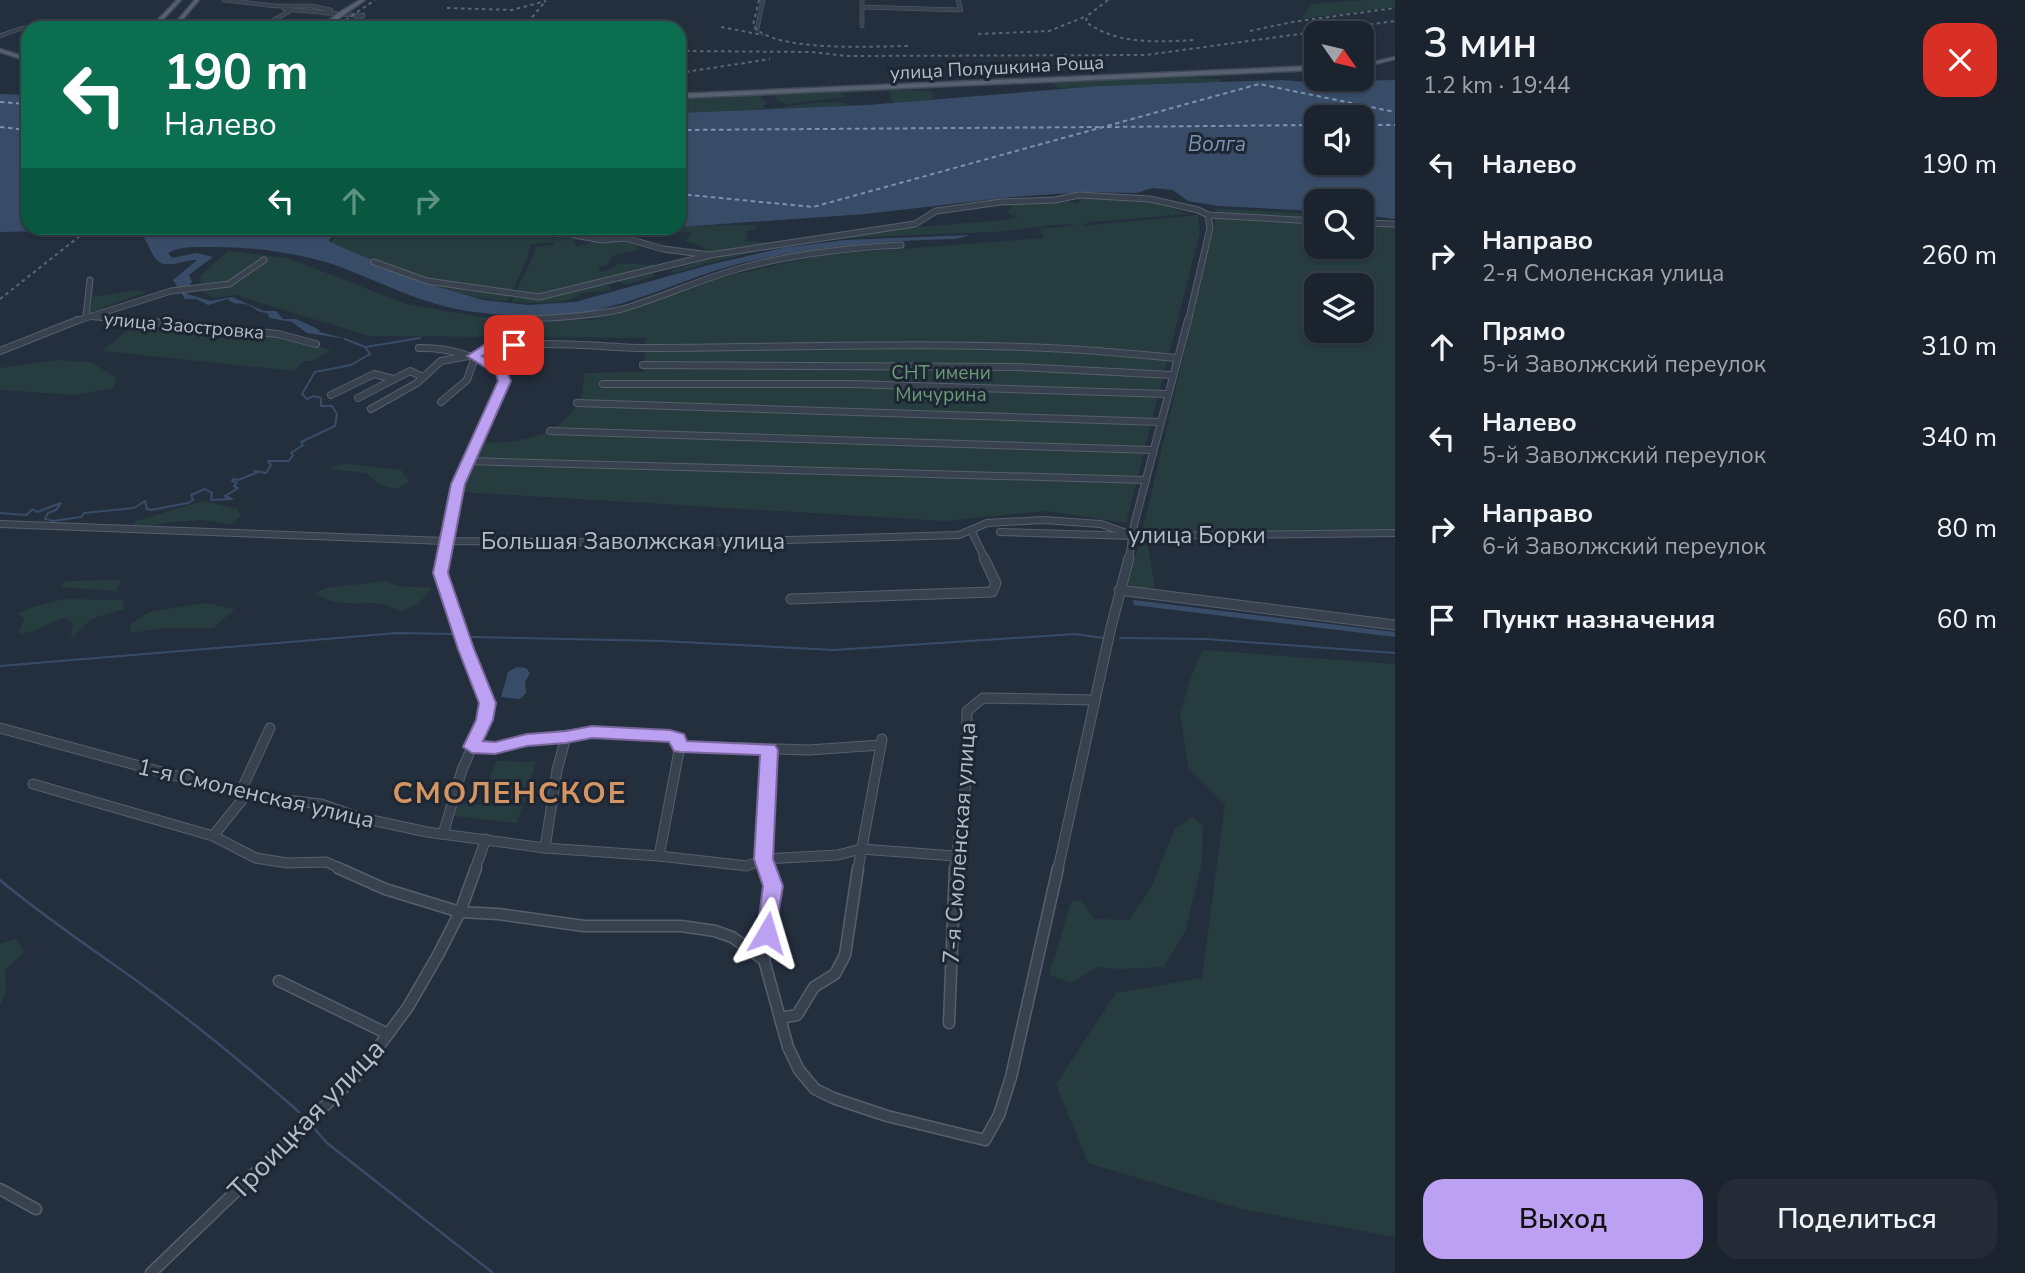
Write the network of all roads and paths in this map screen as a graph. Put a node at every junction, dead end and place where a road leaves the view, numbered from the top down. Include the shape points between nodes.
1 (179, 0) edge
2 (197, 0) edge
3 (224, 0) edge
4 (289, 0) edge
5 (298, 0) edge
6 (363, 0) edge
7 (763, 0) edge
8 (862, 0) edge
9 (958, 0) edge
10 (304, 5) junction
11 (275, 6) junction
12 (862, 7) junction
13 (289, 9) junction
14 (328, 14) junction
15 (159, 21) edge
16 (179, 21) edge
17 (272, 21) edge
18 (331, 21) edge
19 (357, 21) edge
20 (862, 26) dead end
21 (21, 28) edge
22 (757, 29) dead end
23 (0, 36) edge
24 (0, 50) edge
25 (21, 58) edge
26 (1395, 58) edge
27 (1374, 63) edge
28 (1304, 69) edge
29 (686, 96) edge
30 (1208, 215) junction
31 (1304, 220) edge
32 (1374, 224) edge
33 (1395, 225) edge
34 (573, 235) dead end
35 (901, 245) dead end
36 (710, 256) junction
37 (264, 260) dead end
38 (374, 262) dead end
39 (90, 280) dead end
40 (86, 316) junction
41 (316, 344) dead end
42 (519, 345) junction
43 (419, 348) dead end
44 (0, 351) edge
45 (473, 356) junction
46 (1178, 358) junction
47 (643, 365) dead end
48 (1172, 375) junction
49 (424, 377) junction
50 (394, 379) junction
51 (603, 384) dead end
52 (1167, 394) junction
53 (331, 395) dead end
54 (358, 398) dead end
55 (441, 402) dead end
56 (577, 404) dead end
57 (371, 409) dead end
58 (1160, 422) junction
59 (550, 431) dead end
60 (1153, 450) junction
61 (467, 461) junction
62 (1146, 480) junction
63 (0, 524) edge
64 (972, 532) junction
65 (1000, 532) dead end
66 (1395, 533) edge
67 (1135, 536) junction
68 (445, 541) junction
69 (1119, 590) junction
70 (791, 599) dead end
71 (1395, 625) edge
72 (1095, 700) junction
73 (0, 728) edge
74 (270, 728) dead end
75 (566, 737) junction
76 (680, 746) junction
77 (472, 747) junction
78 (769, 750) junction
79 (33, 784) dead end
80 (243, 794) junction
81 (443, 834) junction
82 (213, 836) junction
83 (486, 839) junction
84 (545, 848) junction
85 (861, 849) junction
86 (659, 856) junction
87 (955, 856) junction
88 (764, 859) junction
89 (460, 912) junction
90 (764, 960) junction
91 (279, 981) dead end
92 (780, 1018) junction
93 (949, 1023) dead end
94 (388, 1034) junction
95 (0, 1189) edge
96 (36, 1209) dead end
97 (151, 1273) edge

1 - 15 main road
2 - 16 main road
3 - 11 street
4 - 11 street
5 - 13 street
6 - 18 main road, bridge
7 - 22 street
8 - 12 street
9 - 12 street via 961,10
10 - 13 street
10 - 13 street via 310,8
10 - 14 street via 331,10
11 - 13 street
12 - 20 street
13 - 14 street
13 - 17 street
14 - 19 street via 363,16
21 - 23 street
24 - 25 main road
26 - 27 main road
28 - 29 main road, улица Полушкина Роща
30 - 31 street
30 - 36 street via 1150,199 1079,195 936,211 915,224
30 - 46 street via 1203,262
32 - 33 street
34 - 36 street via 625,238
35 - 42 street via 777,260 612,311 532,319 526,340
36 - 38 street via 539,297 427,281
37 - 40 street via 229,284 171,291
39 - 40 street, улица Заостровка
40 - 41 street, улица Заостровка via 278,334
40 - 44 street
42 - 45 street via 488,348
42 - 46 street via 957,346
43 - 45 street
45 - 49 street via 441,361
45 - 55 street via 467,380
45 - 61 street via 502,372 505,381
46 - 48 street
47 - 48 street via 1018,367
48 - 52 street
49 - 50 street via 410,371
49 - 57 street
50 - 53 street via 374,373
50 - 54 street
51 - 52 street via 851,384
52 - 58 street
56 - 58 street
58 - 60 street
59 - 60 street
60 - 62 street
61 - 62 street
61 - 68 street
62 - 67 street
63 - 68 street, Большая Заволжская улица
64 - 67 street, Большая Заволжская улица via 987,523 1059,520 1107,526
64 - 68 street, Большая Заволжская улица via 689,544
64 - 70 street via 996,583 992,592
65 - 67 street, улица Борки
66 - 67 street, улица Борки
67 - 69 street
68 - 77 street via 441,573 488,703
69 - 71 street
69 - 72 street
72 - 87 street, 7-я Смоленская улица via 983,698 967,711 966,782
72 - 92 street via 993,1132 985,1140 973,1138 876,1112 815,1089 799,1070
73 - 80 street, 1-я Смоленская улица
74 - 80 street
75 - 76 street via 592,732 670,736 678,738
75 - 77 street
75 - 84 street via 556,770
76 - 78 street
76 - 86 street
77 - 81 street
78 - 85 street via 882,742
78 - 88 street
79 - 82 street
80 - 81 street, 1-я Смоленская улица via 321,804
80 - 82 street
81 - 83 street, 1-я Смоленская улица
82 - 89 street via 256,858 326,862 385,889
83 - 84 street, 1-я Смоленская улица
83 - 89 street, Троицкая улица
84 - 86 street, 1-я Смоленская улица
85 - 87 street, 1-я Смоленская улица
85 - 88 street, 1-я Смоленская улица via 838,855
85 - 92 street via 845,955 835,974 814,987 797,1014
86 - 88 street, 1-я Смоленская улица via 747,866
87 - 93 street, 7-я Смоленская улица
88 - 90 street via 773,886
89 - 90 street via 584,926 704,929 732,937
89 - 94 street, Троицкая улица via 408,1007
90 - 92 street
91 - 94 street
94 - 97 street, Троицкая улица via 360,1072
95 - 96 street

